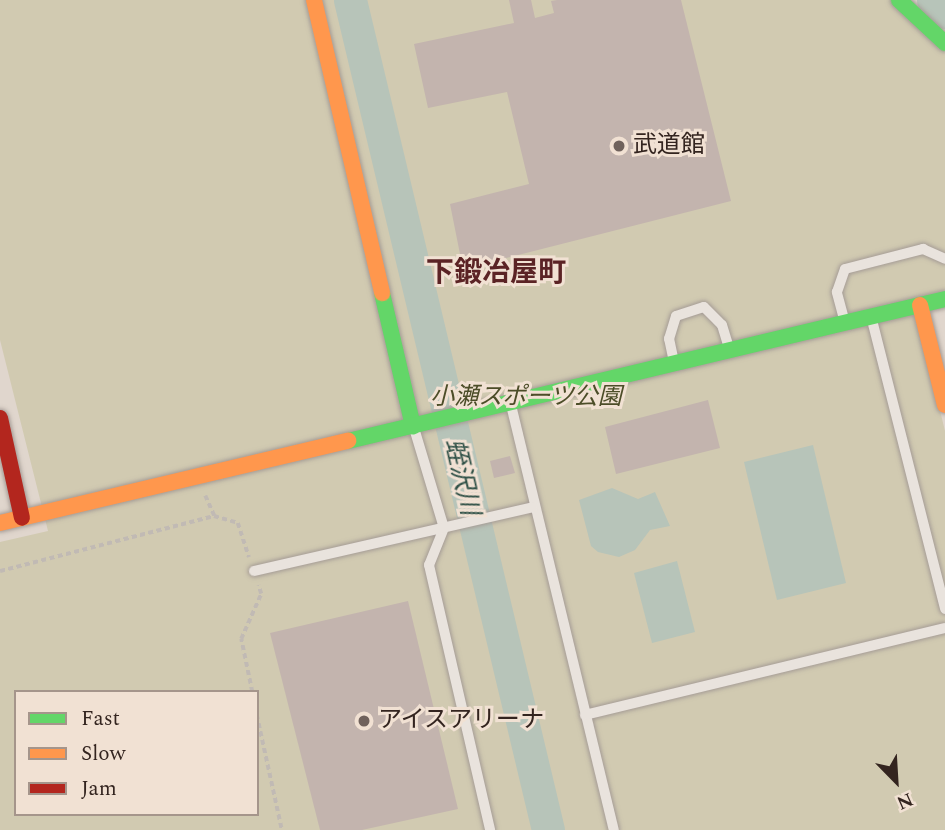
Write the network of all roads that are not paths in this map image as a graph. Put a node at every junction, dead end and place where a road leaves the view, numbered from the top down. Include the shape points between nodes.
1 (314, 0) edge
2 (899, 0) edge
3 (945, 43) edge
4 (945, 259) edge
5 (945, 299) edge
6 (920, 305) junction
7 (871, 317) junction
8 (845, 322) junction
9 (729, 348) junction
10 (674, 362) junction
11 (510, 402) junction
12 (945, 405) edge
13 (0, 418) edge
14 (420, 424) junction
15 (533, 507) junction
16 (23, 518) junction
17 (0, 523) edge
18 (444, 528) junction
19 (254, 571) road end
20 (945, 609) edge
21 (945, 628) edge
22 (585, 715) junction
23 (490, 830) edge
24 (614, 830) edge

1 - 14 street
2 - 3 street
4 - 8 lane via 923,249 845,269 837,292
5 - 6 street
6 - 7 street
6 - 12 street
7 - 8 street
7 - 20 lane
8 - 9 street
9 - 10 street
9 - 10 lane via 722,325 705,307 676,316 669,339
10 - 11 street
11 - 14 street
11 - 15 lane
13 - 16 street
14 - 16 street
14 - 18 lane
15 - 18 lane
15 - 22 lane
16 - 17 street
18 - 19 lane
18 - 23 lane via 429,565
21 - 22 lane
22 - 24 lane

